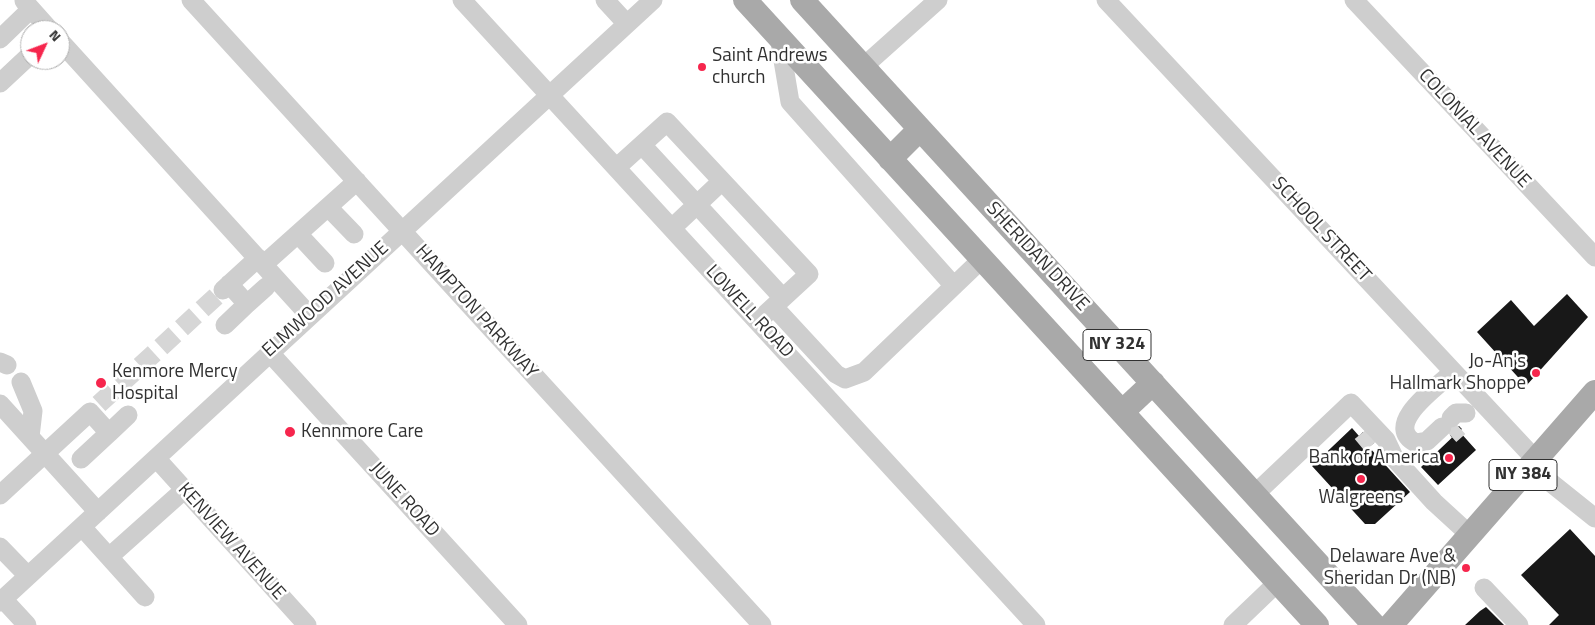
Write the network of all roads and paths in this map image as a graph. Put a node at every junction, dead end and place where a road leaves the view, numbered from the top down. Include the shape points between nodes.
1 (191, 0) edge
2 (462, 0) edge
3 (605, 0) edge
4 (653, 0) edge
5 (745, 0) edge
6 (802, 0) edge
7 (938, 0) edge
8 (1106, 0) edge
9 (1354, 0) edge
10 (27, 5) edge
11 (41, 20) edge
12 (627, 24) junction
13 (779, 37) junction
14 (0, 39) edge
15 (70, 52) edge
16 (20, 64) edge
17 (862, 67) junction
18 (0, 83) edge
19 (549, 95) junction
20 (920, 130) junction
21 (642, 145) junction
22 (890, 159) junction
23 (616, 168) junction
24 (357, 181) junction
25 (722, 182) junction
26 (697, 205) junction
27 (328, 207) junction
28 (672, 228) junction
29 (402, 231) junction
30 (298, 234) junction
31 (354, 234) dead end
32 (1595, 257) edge
33 (982, 259) junction
34 (261, 262) junction
35 (325, 264) dead end
36 (954, 286) junction
37 (266, 287) dead end
38 (778, 302) junction
39 (247, 304) junction
40 (309, 315) junction
41 (758, 321) junction
42 (225, 325) dead end
43 (269, 352) junction
44 (1454, 372) junction
45 (22, 382) dead end
46 (1153, 383) junction
47 (1595, 392) edge
48 (0, 404) edge
49 (1347, 407) junction
50 (1122, 412) junction
51 (128, 415) dead end
52 (1453, 425) tunnel mouth
53 (109, 433) junction
54 (30, 437) junction
55 (45, 453) junction
56 (156, 458) junction
57 (1395, 459) junction
58 (82, 460) dead end
59 (1533, 463) junction
60 (184, 490) junction
61 (1254, 494) junction
62 (0, 495) edge
63 (98, 512) junction
64 (1595, 518) edge
65 (82, 527) junction
66 (1470, 535) junction
67 (0, 548) edge
68 (109, 557) junction
69 (28, 576) junction
70 (1278, 582) junction
71 (1484, 588) dead end
72 (145, 598) dead end
73 (2, 600) edge
74 (27, 625) edge
75 (307, 625) edge
76 (518, 625) edge
77 (762, 625) edge
78 (1036, 625) edge
79 (1233, 625) edge
80 (1317, 625) edge
81 (1374, 625) edge
82 (1391, 625) edge
83 (1519, 625) edge

1 - 24 street, HAMPTON PARKWAY
2 - 19 street, LOWELL ROAD
3 - 12 street
4 - 12 street, ELMWOOD AVENUE
5 - 13 main road, NY 324
6 - 17 main road, SHERIDAN DRIVE / NY 324
7 - 17 street
8 - 44 street, SCHOOL STREET
9 - 32 street, COLONIAL AVENUE
10 - 11 street
10 - 14 street
12 - 19 street, ELMWOOD AVENUE
13 - 22 main road, NY 324
13 - 36 street via 790,102
15 - 34 street
16 - 18 street
17 - 20 main road, SHERIDAN DRIVE / NY 324
19 - 23 street, LOWELL ROAD
19 - 29 street, ELMWOOD AVENUE
20 - 22 main road
20 - 46 main road, SHERIDAN DRIVE / NY 324
21 - 23 street
21 - 25 street via 667,122
21 - 26 street
22 - 33 main road, NY 324
23 - 28 street, LOWELL ROAD
24 - 27 street
24 - 29 street, HAMPTON PARKWAY
25 - 26 street
25 - 38 street via 809,274
26 - 28 street
26 - 38 street
27 - 30 street
27 - 31 street
28 - 41 street, LOWELL ROAD
29 - 40 street, ELMWOOD AVENUE
29 - 77 street, HAMPTON PARKWAY
30 - 34 street
30 - 35 street
33 - 36 street
33 - 50 main road, NY 324
34 - 39 street via 226,287
34 - 40 street
36 - 38 street via 864,372 845,379 836,374
37 - 39 street
38 - 41 street
39 - 42 street
40 - 43 street, ELMWOOD AVENUE
41 - 78 street, LOWELL ROAD
43 - 56 street, ELMWOOD AVENUE
43 - 76 street, JUNE ROAD
44 - 52 street via 1405,418 1404,430 1411,440 1419,444
44 - 59 street, SCHOOL STREET
45 - 54 street via 33,411
46 - 50 main road
46 - 61 main road, SHERIDAN DRIVE / NY 324
47 - 59 main road, NY 384
48 - 54 street
49 - 57 street
49 - 57 street via 1378,451
49 - 61 street
50 - 70 main road, NY 324
51 - 53 street
53 - 55 street via 95,408
53 - 58 street
54 - 55 street
55 - 62 street
55 - 63 street
56 - 60 street, KENVIEW AVENUE
56 - 63 street, ELMWOOD AVENUE
57 - 66 street
59 - 64 street, SCHOOL STREET
59 - 66 main road, NY 384
60 - 68 street
60 - 75 street, KENVIEW AVENUE
61 - 81 main road, SHERIDAN DRIVE / NY 324
63 - 65 street, ELMWOOD AVENUE
65 - 68 street
65 - 69 street, ELMWOOD AVENUE
66 - 82 main road, NY 384
67 - 69 street
68 - 72 street
69 - 73 street, ELMWOOD AVENUE
70 - 79 street
70 - 80 main road, NY 324
71 - 83 street
73 - 74 street

